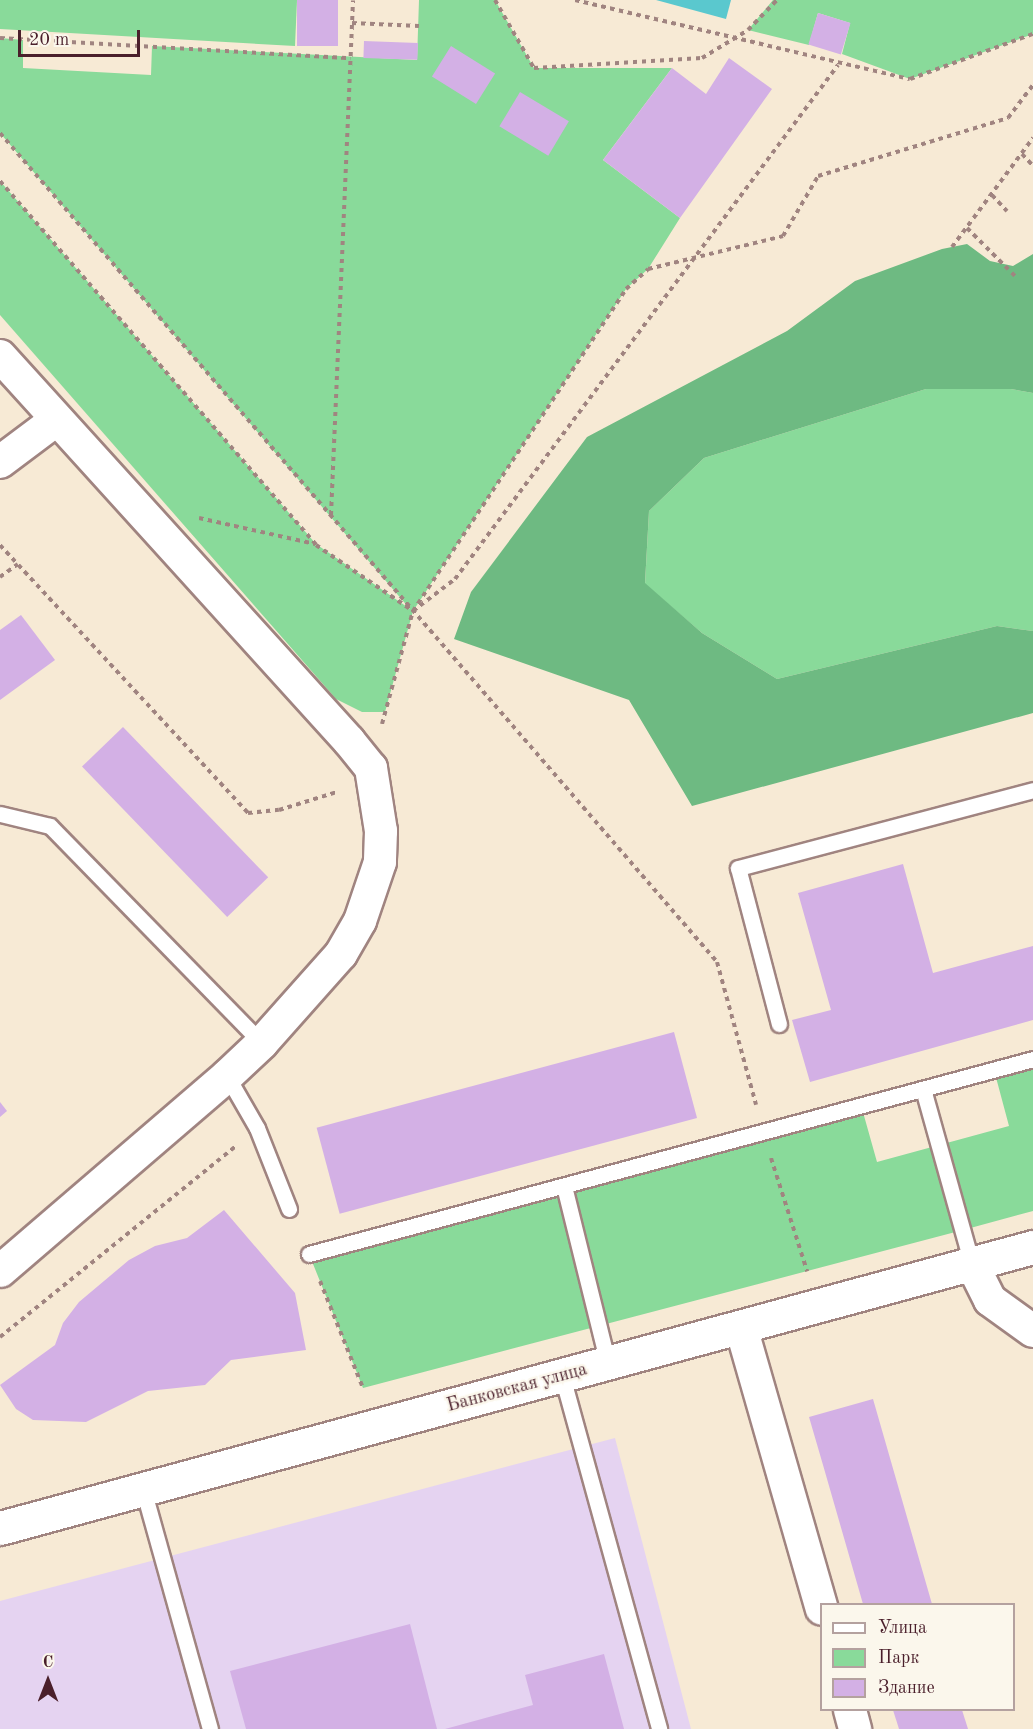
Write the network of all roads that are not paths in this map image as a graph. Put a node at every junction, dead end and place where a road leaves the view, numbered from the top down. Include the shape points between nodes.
1 (0, 356) edge
2 (56, 420) junction
3 (0, 462) edge
4 (1033, 790) edge
5 (0, 814) edge
6 (779, 1024) dead end
7 (262, 1043) junction
8 (1033, 1059) edge
9 (227, 1076) junction
10 (923, 1089) junction
11 (564, 1186) junction
12 (289, 1209) dead end
13 (1033, 1247) edge
14 (309, 1254) road end
15 (972, 1264) junction
16 (0, 1271) edge
17 (741, 1327) junction
18 (1033, 1331) edge
19 (608, 1364) junction
20 (562, 1376) junction
21 (144, 1489) junction
22 (0, 1528) edge
23 (820, 1603) edge
24 (850, 1711) edge
25 (210, 1729) edge
26 (659, 1729) edge
27 (855, 1729) edge

1 - 2 street
2 - 3 street
2 - 7 street via 373,774 381,831 380,862 360,921 341,954
4 - 6 lane via 738,868
5 - 7 lane via 50,826
7 - 9 street
8 - 10 lane
9 - 12 lane via 257,1128
9 - 16 street
10 - 11 lane
10 - 15 lane
11 - 14 lane
11 - 19 lane
13 - 15 street, Банковская улица
15 - 17 street, Банковская улица
15 - 18 street via 990,1299
17 - 19 street, Банковская улица
17 - 23 street
19 - 20 street, Банковская улица
20 - 21 street, Банковская улица
20 - 26 lane
21 - 22 street, Банковская улица
21 - 25 lane
24 - 27 street

